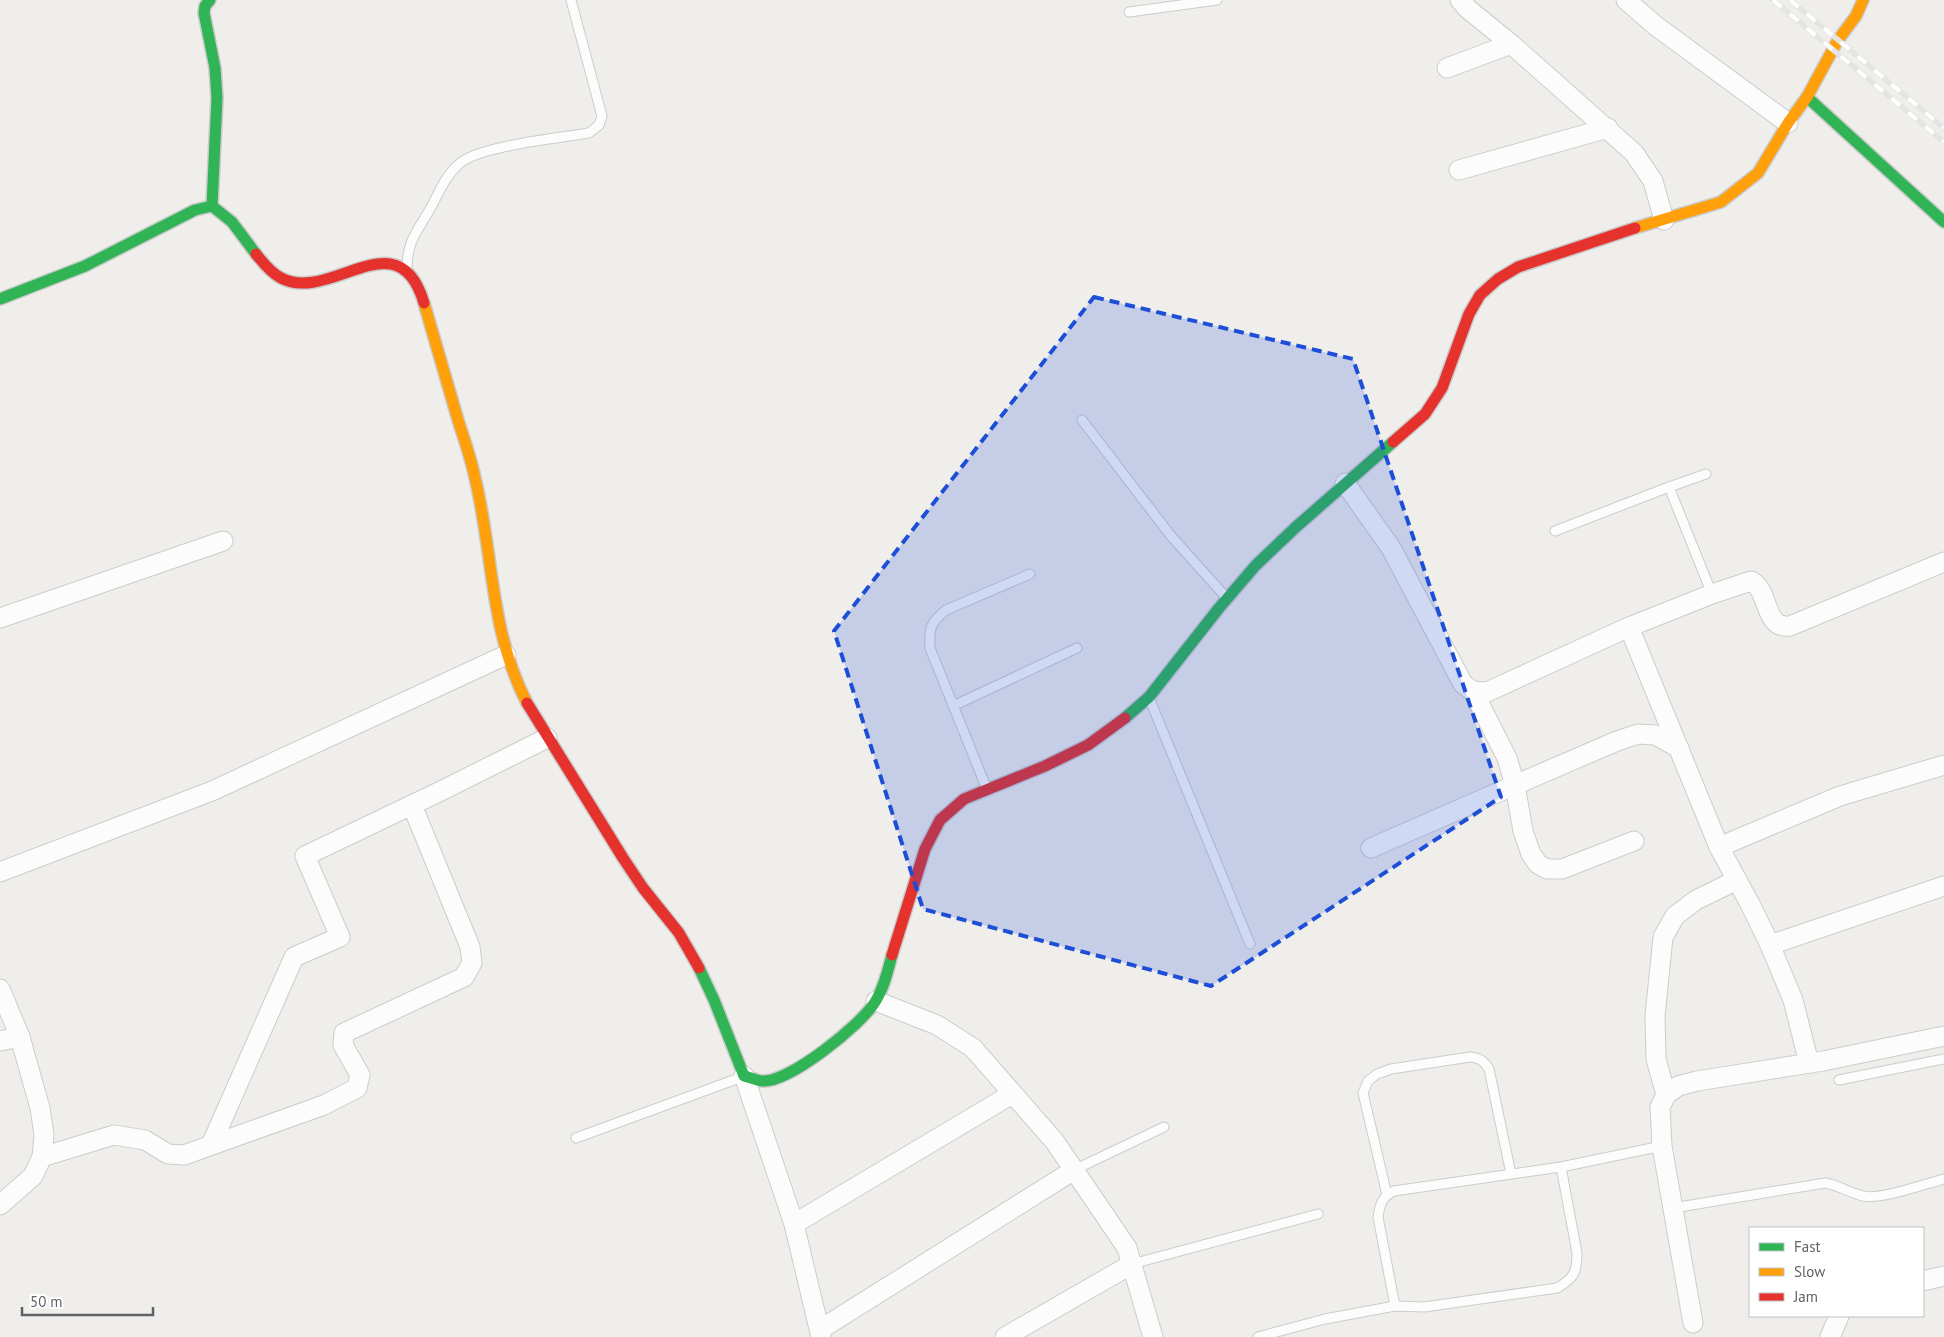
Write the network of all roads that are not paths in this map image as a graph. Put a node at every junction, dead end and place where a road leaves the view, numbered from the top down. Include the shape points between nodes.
1 (210, 0) edge
2 (571, 0) edge
3 (1217, 0) edge
4 (1460, 0) edge
5 (1626, 0) edge
6 (1863, 0) edge
7 (1129, 12) dead end
8 (1511, 44) junction
9 (1447, 68) dead end
10 (1807, 97) junction
11 (1788, 123) junction
12 (1608, 128) junction
13 (1460, 170) dead end
14 (212, 206) junction
15 (1664, 220) junction
16 (1944, 222) edge
17 (408, 271) junction
18 (0, 299) edge
19 (1082, 420) dead end
20 (1706, 474) dead end
21 (1345, 483) junction
22 (1669, 488) junction
23 (1555, 531) dead end
24 (223, 541) dead end
25 (1944, 562) edge
26 (1030, 574) dead end
27 (1712, 594) junction
28 (1227, 598) junction
29 (0, 618) edge
30 (1629, 627) junction
31 (1077, 648) dead end
32 (506, 655) junction
33 (1473, 691) junction
34 (1149, 697) junction
35 (954, 706) junction
36 (547, 738) junction
37 (1678, 748) junction
38 (1944, 765) edge
39 (1515, 785) junction
40 (987, 790) junction
41 (412, 805) junction
42 (1634, 841) dead end
43 (1719, 847) junction
44 (1371, 848) dead end
45 (0, 872) edge
46 (1737, 880) junction
47 (1944, 886) edge
48 (1250, 944) dead end
49 (1770, 945) junction
50 (0, 989) edge
51 (876, 1001) junction
52 (1944, 1036) edge
53 (20, 1037) junction
54 (0, 1041) edge
55 (1944, 1059) edge
56 (1809, 1063) junction
57 (744, 1076) junction
58 (1839, 1080) dead end
59 (1012, 1094) junction
60 (1666, 1095) junction
61 (1164, 1127) dead end
62 (576, 1138) dead end
63 (211, 1145) junction
64 (1662, 1146) junction
65 (42, 1157) junction
66 (1561, 1166) junction
67 (1074, 1170) junction
68 (1511, 1174) junction
69 (1944, 1179) edge
70 (1387, 1195) junction
71 (0, 1205) edge
72 (1673, 1208) junction
73 (1318, 1214) dead end
74 (794, 1224) junction
75 (1132, 1264) junction
76 (1944, 1276) edge
77 (1924, 1281) edge
78 (1396, 1306) junction
79 (1839, 1317) edge
80 (1693, 1323) dead end
81 (821, 1333) edge
82 (1016, 1334) edge
83 (1153, 1337) edge
84 (1258, 1337) edge
85 (1830, 1337) edge

1 - 14 street via 204,13 215,68 217,98
2 - 17 lane via 602,116 599,125 589,133 473,154 459,163 415,233 407,252
3 - 7 lane
4 - 8 street
5 - 11 street via 1656,26
6 - 10 street
8 - 9 street
8 - 12 street
10 - 11 street
10 - 16 street
11 - 15 street via 1758,173 1741,188 1721,202
12 - 13 street
12 - 15 street via 1634,153 1652,181
14 - 17 street via 223,212 270,269 292,282 320,282 380,263 394,264
14 - 18 street via 195,210 85,266
15 - 21 street via 1518,267 1498,278 1480,295 1469,314 1442,388 1424,414
17 - 32 street via 422,298 475,477
19 - 28 lane via 1172,536
20 - 22 lane
21 - 28 street via 1256,565
21 - 33 street via 1391,548 1463,684
22 - 23 lane
22 - 27 lane
24 - 29 street
25 - 27 street via 1783,627 1772,619 1755,583 1745,582
26 - 35 lane via 946,610 935,619 929,631 930,648
27 - 30 street
28 - 34 street
30 - 33 street via 1487,692
30 - 37 street
31 - 35 lane
32 - 36 street via 515,680
32 - 45 street via 212,791
33 - 39 street via 1507,758
34 - 40 street via 1088,745
34 - 48 lane
35 - 40 lane
36 - 41 street
36 - 57 street via 643,888 694,957
37 - 39 street via 1654,735 1638,734
37 - 43 street
38 - 43 street via 1840,796
39 - 42 street via 1522,831 1538,864 1562,869
39 - 44 street
40 - 51 street via 964,798 940,820 925,848
41 - 63 street via 305,856 340,937 294,957
41 - 63 street via 470,947 472,963 468,970 464,976 344,1033 343,1045 360,1075 357,1088 324,1105
43 - 46 street
46 - 49 street
46 - 60 street via 1696,900 1675,916 1662,938 1655,1016 1656,1059
47 - 49 street
49 - 56 street via 1793,1000
50 - 53 street
51 - 57 street via 847,1033 799,1067 779,1078 763,1081
51 - 59 street via 937,1025 973,1048
52 - 56 street
53 - 54 street
53 - 65 street via 40,1108 44,1135
55 - 58 lane
56 - 60 street via 1697,1081 1678,1086
57 - 62 lane
57 - 74 street
59 - 67 street via 1055,1142
59 - 74 street
60 - 64 street via 1660,1107
61 - 67 lane
63 - 65 street via 184,1155 168,1154 145,1140 114,1135
64 - 66 lane
64 - 72 street
65 - 71 street via 33,1176
66 - 68 lane
66 - 78 lane via 1577,1253 1577,1268 1571,1280 1548,1290 1424,1307
67 - 75 street via 1127,1248
67 - 81 street
68 - 70 lane via 1394,1191
68 - 70 lane via 1489,1069 1484,1061 1470,1056 1391,1069 1372,1077 1363,1093
69 - 72 lane via 1879,1196 1863,1196 1825,1182
70 - 78 lane via 1380,1204 1378,1217
72 - 80 street
73 - 75 lane
74 - 81 street
75 - 82 street
75 - 83 street
76 - 77 street
78 - 84 lane via 1325,1319
79 - 85 street

